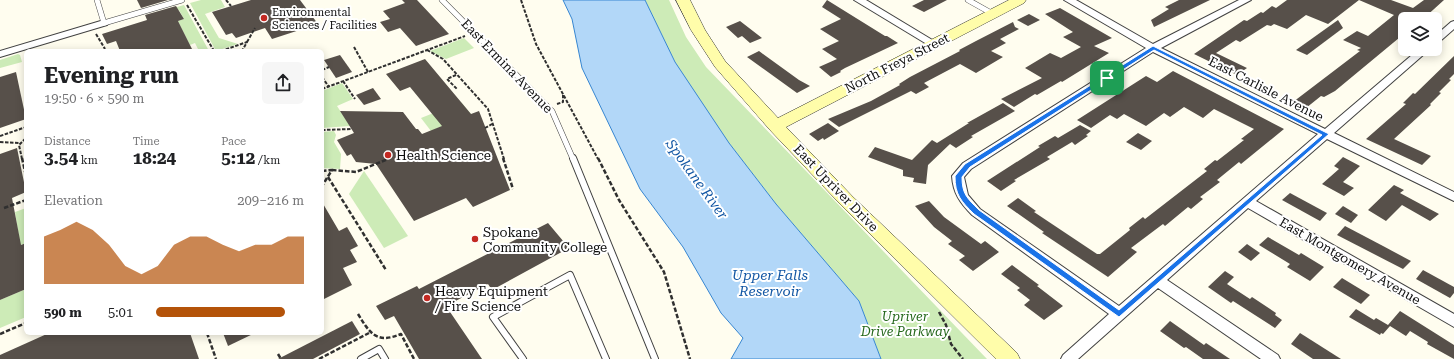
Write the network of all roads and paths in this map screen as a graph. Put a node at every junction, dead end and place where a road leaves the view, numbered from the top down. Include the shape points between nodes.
1 (97, 0) edge
2 (226, 0) edge
3 (442, 0) edge
4 (521, 0) edge
5 (683, 0) edge
6 (859, 0) edge
7 (968, 0) edge
8 (1019, 0) edge
9 (1069, 0) edge
10 (1246, 0) edge
11 (184, 2) edge
12 (231, 6) dead end
13 (993, 14) junction
14 (104, 23) junction
15 (1454, 24) edge
16 (255, 28) dead end
17 (94, 31) dead end
18 (1442, 35) edge
19 (465, 36) dead end
20 (247, 42) junction
21 (934, 44) junction
22 (354, 47) dead end
23 (1153, 48) junction
24 (105, 49) dead end
25 (213, 49) edge
26 (227, 49) edge
27 (243, 49) edge
28 (427, 50) junction
29 (0, 54) edge
30 (1417, 56) edge
31 (329, 67) dead end
32 (324, 69) edge
33 (368, 72) junction
34 (456, 75) junction
35 (324, 80) edge
36 (343, 81) junction
37 (329, 86) junction
38 (324, 88) edge
39 (456, 89) dead end
40 (563, 95) junction
41 (356, 99) dead end
42 (549, 108) junction
43 (492, 124) junction
44 (776, 126) junction
45 (24, 128) edge
46 (485, 128) dead end
47 (352, 129) dead end
48 (324, 130) edge
49 (1326, 134) junction
50 (0, 136) edge
51 (24, 140) edge
52 (0, 142) edge
53 (20, 143) junction
54 (388, 159) dead end
55 (24, 167) edge
56 (332, 170) junction
57 (324, 171) edge
58 (328, 177) junction
59 (324, 183) edge
60 (513, 189) dead end
61 (1454, 197) edge
62 (24, 201) edge
63 (1247, 202) junction
64 (4, 208) dead end
65 (386, 270) dead end
66 (1157, 280) junction
67 (358, 314) dead end
68 (1119, 314) junction
69 (1454, 321) edge
70 (24, 324) edge
71 (369, 333) junction
72 (0, 334) edge
73 (208, 335) edge
74 (278, 354) dead end
75 (216, 359) edge
76 (280, 359) edge
77 (319, 359) edge
78 (361, 359) edge
79 (385, 359) edge
80 (414, 359) edge
81 (523, 359) edge
82 (606, 359) edge
83 (655, 359) edge
84 (690, 359) edge
85 (1010, 359) edge
86 (1068, 359) edge
87 (1273, 359) edge

1 - 14 lane
2 - 12 path
3 - 42 lane, East Ermina Avenue
4 - 40 path via 536,44
5 - 44 street, East Upriver Drive via 698,30 720,64
6 - 21 street
7 - 13 lane
8 - 13 street, North Freya Street
9 - 23 street, East Carlisle Avenue
10 - 23 street
11 - 14 lane
11 - 25 path
13 - 21 street, North Freya Street
14 - 29 street
15 - 18 street
16 - 20 path
17 - 24 path
19 - 28 path
20 - 26 path
20 - 27 path
21 - 44 street, North Freya Street
22 - 33 path
23 - 49 street, East Carlisle Avenue
23 - 68 street via 968,166 958,176 958,189 976,212
28 - 33 path
28 - 34 path via 443,60
30 - 49 street
31 - 32 path
33 - 36 path
34 - 39 path via 447,78
34 - 43 path via 488,109
35 - 37 path
36 - 37 path
36 - 41 path
37 - 38 path
40 - 42 path via 563,102
40 - 84 path via 619,200 664,272
42 - 83 lane, East Ermina Avenue via 580,175
43 - 46 path
43 - 60 path
44 - 85 street, East Upriver Drive via 847,201
45 - 50 path
47 - 48 path
49 - 61 street, East Carlisle Avenue
49 - 63 street
51 - 53 path
52 - 53 path
53 - 55 path
54 - 56 path via 356,172
56 - 57 path
56 - 58 path
58 - 59 path
58 - 65 path
62 - 64 path
63 - 66 street
63 - 69 street, East Montgomery Avenue
66 - 68 street
66 - 87 street
67 - 71 path
68 - 86 street
70 - 72 path
71 - 77 path
71 - 80 path via 385,340 401,334
73 - 75 path
74 - 76 path
78 - 79 lane via 379,350
81 - 82 lane via 493,317 570,274

